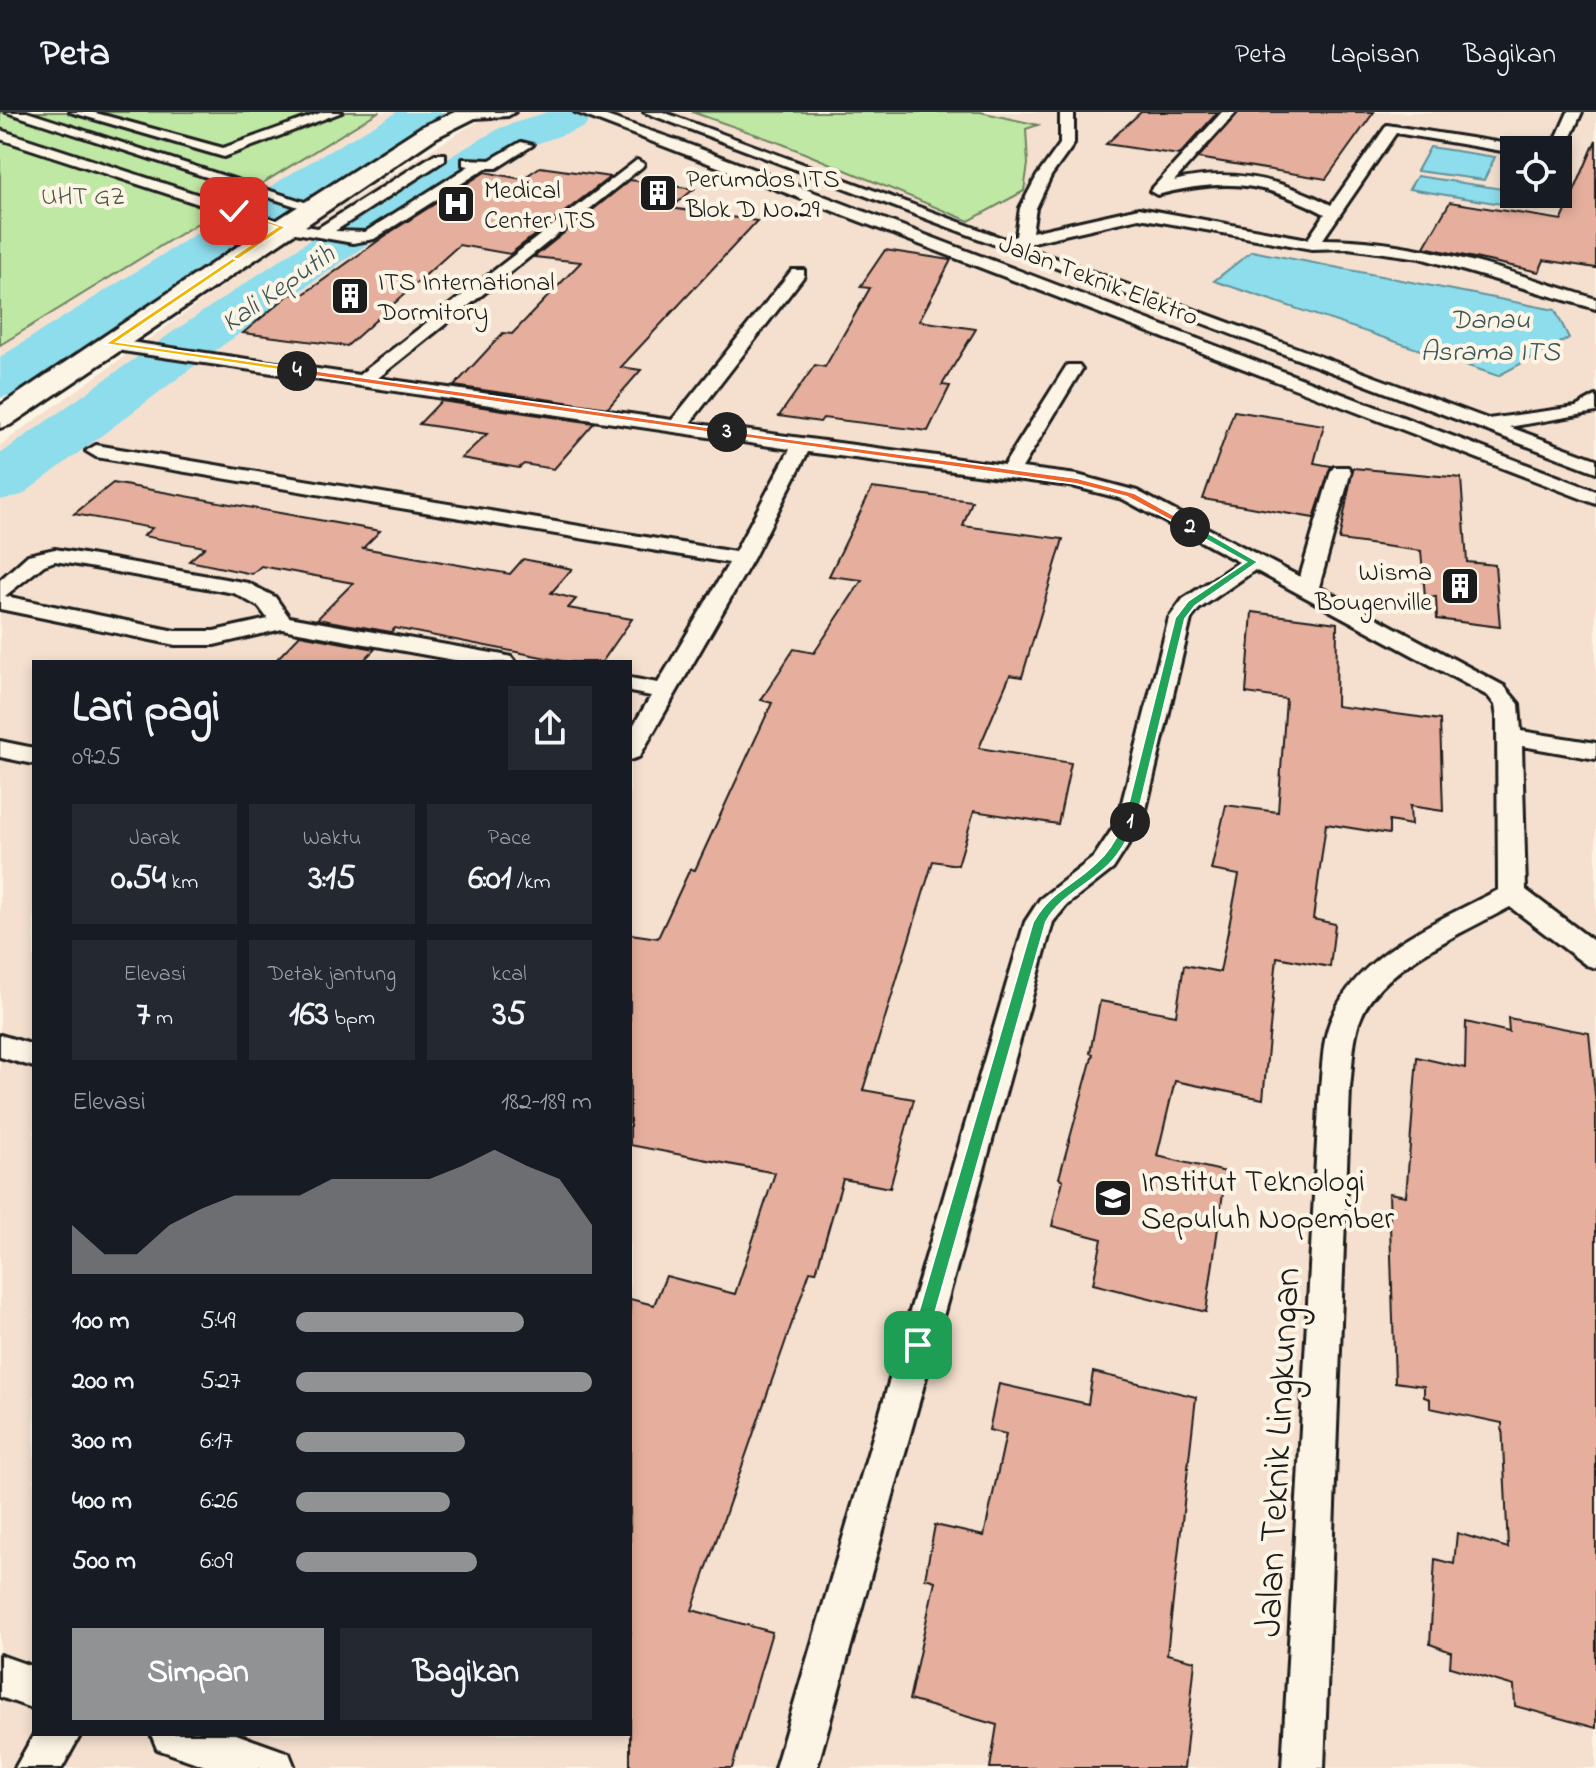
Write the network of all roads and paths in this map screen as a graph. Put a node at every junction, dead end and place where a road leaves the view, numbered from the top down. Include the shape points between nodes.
1 (13, 112) edge
2 (77, 112) edge
3 (335, 112) edge
4 (508, 112) edge
5 (582, 112) edge
6 (651, 112) edge
7 (1067, 112) edge
8 (1229, 112) edge
9 (1404, 112) edge
10 (1575, 112) edge
11 (467, 114) edge
12 (1392, 128) junction
13 (0, 134) edge
14 (1564, 136) edge
15 (526, 145) dead end
16 (1500, 146) edge
17 (400, 150) junction
18 (448, 159) junction
19 (479, 164) junction
20 (637, 164) dead end
21 (821, 177) junction
22 (239, 184) junction
23 (789, 189) junction
24 (1157, 191) junction
25 (195, 198) junction
26 (310, 206) junction
27 (1142, 208) junction
28 (1332, 212) junction
29 (279, 226) junction
30 (328, 234) junction
31 (1316, 239) junction
32 (1014, 243) junction
33 (798, 273) dead end
34 (1596, 304) edge
35 (109, 344) junction
36 (1073, 369) dead end
37 (363, 381) junction
38 (1596, 402) edge
39 (0, 419) edge
40 (679, 424) junction
41 (1485, 425) junction
42 (802, 445) junction
43 (96, 451) dead end
44 (1596, 466) edge
45 (1010, 471) junction
46 (1341, 471) dead end
47 (1596, 498) edge
48 (742, 559) junction
49 (1253, 562) junction
50 (0, 591) edge
51 (1307, 591) junction
52 (0, 602) edge
53 (282, 622) junction
54 (492, 660) edge
55 (632, 685) edge
56 (665, 691) junction
57 (1509, 736) junction
58 (0, 749) edge
59 (632, 749) edge
60 (1596, 751) edge
61 (32, 756) edge
62 (1512, 894) junction
63 (1596, 958) edge
64 (0, 1046) edge
65 (32, 1055) edge
66 (0, 1676) edge
67 (32, 1687) edge
68 (59, 1736) edge
69 (178, 1736) edge
70 (36, 1768) edge
71 (274, 1768) edge
72 (796, 1768) edge
73 (1303, 1768) edge

1 - 22 lane
2 - 3 lane via 224,153
4 - 11 lane
5 - 23 lane, Jalan Teknik Elektro
6 - 21 lane, Jalan Teknik Elektro
7 - 32 lane via 1067,144 1044,176
8 - 24 lane
9 - 12 lane
10 - 14 lane
11 - 17 main road
12 - 16 lane
12 - 28 lane
13 - 25 lane
15 - 19 lane via 495,164
17 - 18 lane
17 - 26 main road
18 - 19 lane
18 - 30 lane
19 - 30 lane via 369,236
20 - 37 lane
21 - 23 lane
21 - 32 lane, Jalan Teknik Elektro
22 - 25 lane
22 - 26 lane
23 - 47 lane, Jalan Teknik Elektro
24 - 27 lane
24 - 28 lane via 1198,179 1226,178 1282,187
25 - 29 lane
26 - 29 main road
27 - 31 lane
27 - 32 lane
28 - 31 lane
29 - 30 lane
29 - 35 main road
31 - 34 lane via 1455,260
32 - 41 lane, Jalan Teknik Elektro
33 - 40 lane
35 - 37 lane
35 - 39 main road
36 - 45 lane
37 - 40 lane
38 - 41 lane via 1579,412
40 - 42 lane
41 - 44 lane, Jalan Teknik Elektro
42 - 45 lane
42 - 48 lane
43 - 48 lane
45 - 49 lane via 1130,495
46 - 51 lane
48 - 56 lane
49 - 51 lane
49 - 72 lane via 1191,604 1180,618 1130,822 1117,848 1049,904 1039,922
50 - 53 lane via 36,560 55,555 240,588 267,602
51 - 57 lane via 1496,691 1507,704
52 - 53 lane via 175,638 214,638
53 - 54 lane
55 - 56 lane
56 - 59 lane
57 - 60 lane
57 - 62 lane
58 - 61 lane
62 - 63 lane
62 - 73 lane, Jalan Teknik Lingkungan via 1391,962 1357,996 1341,1036
64 - 65 lane
66 - 67 lane
68 - 70 lane
69 - 71 lane

